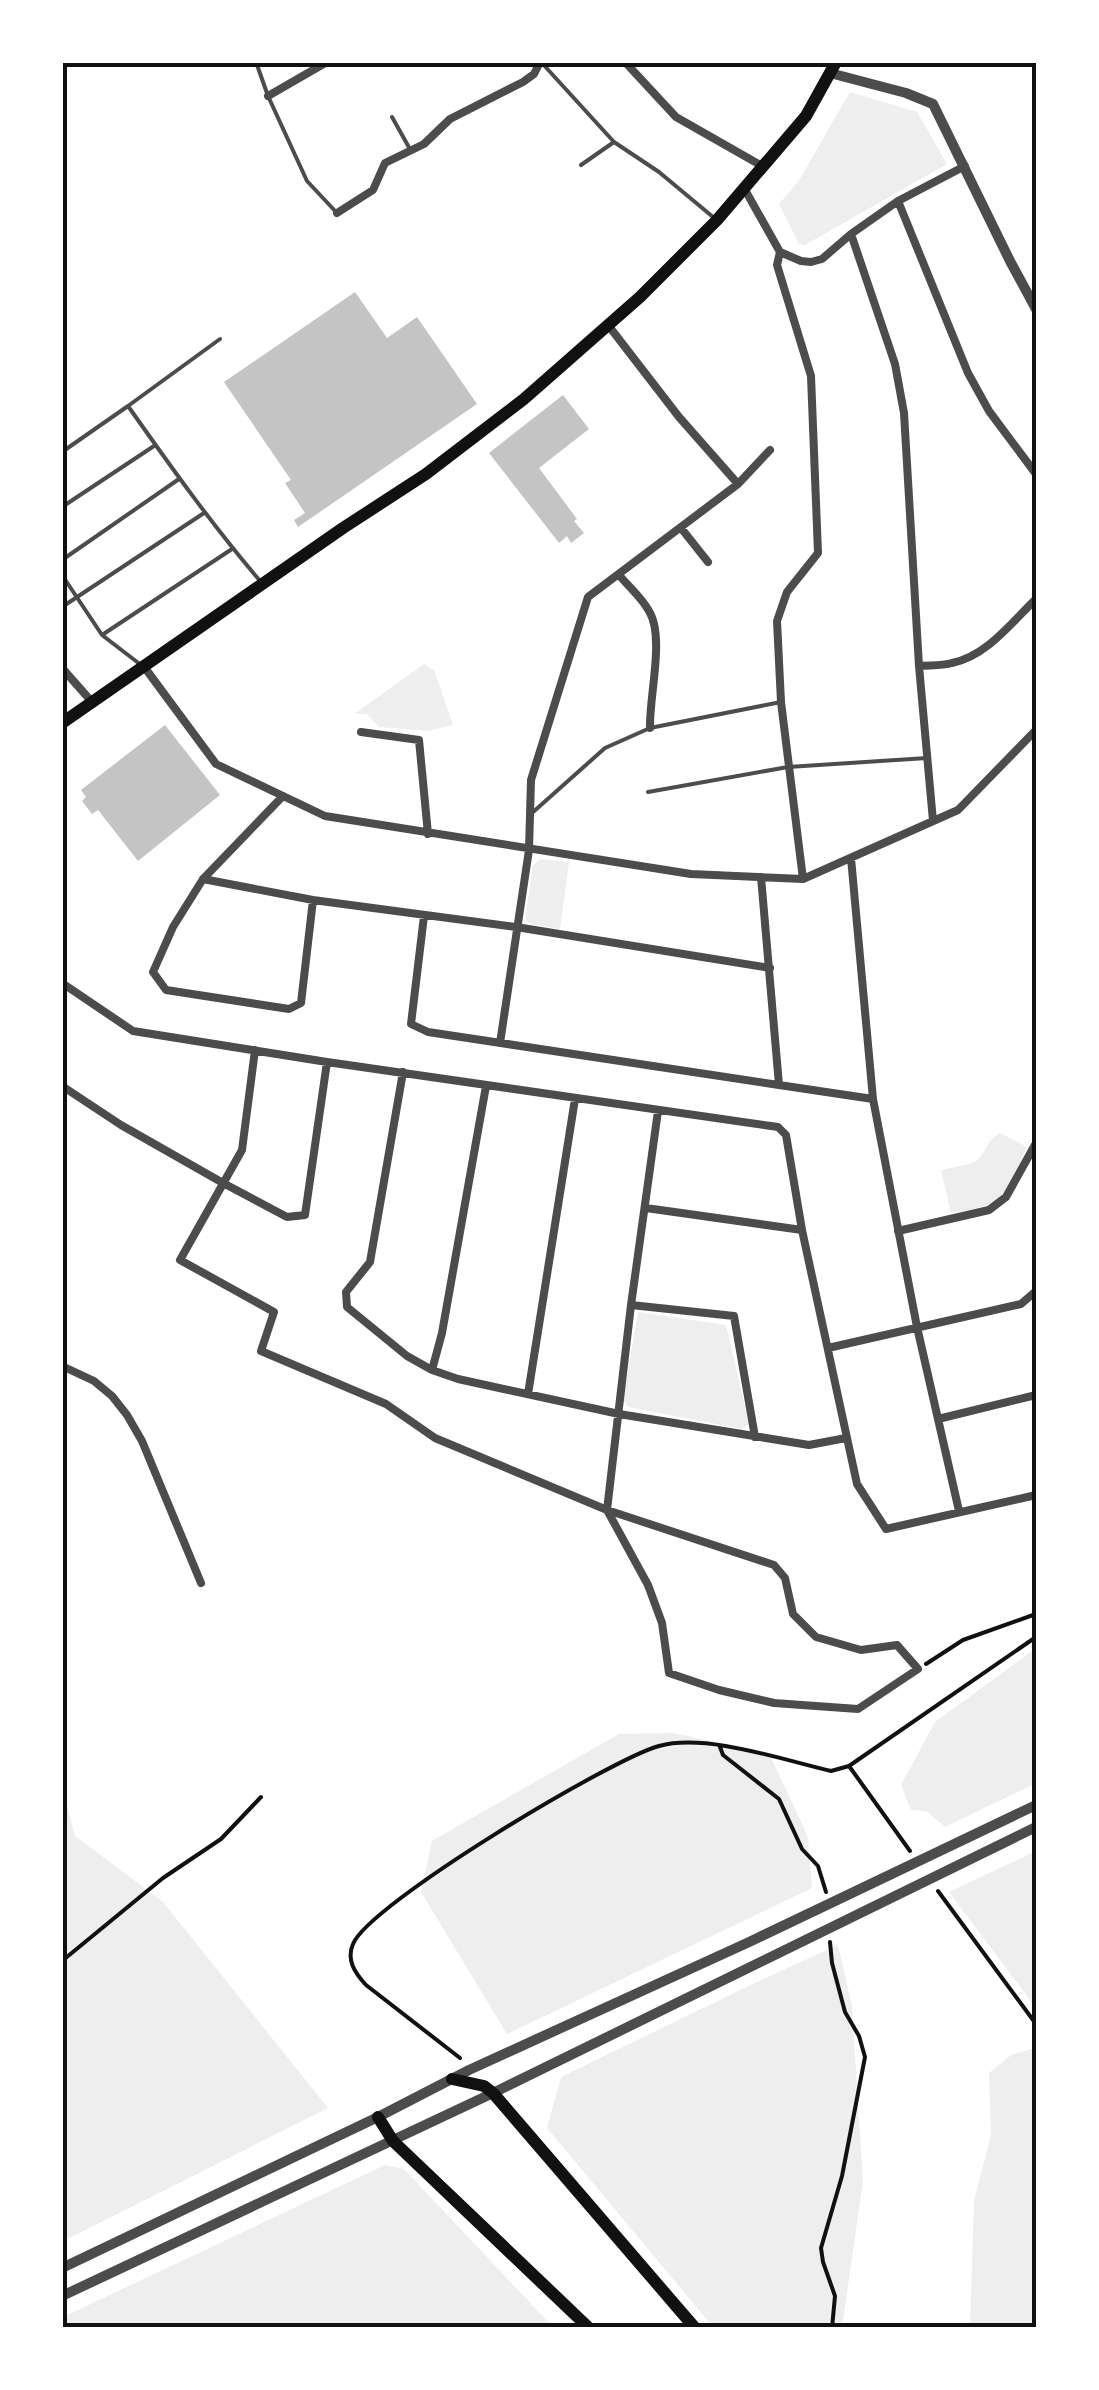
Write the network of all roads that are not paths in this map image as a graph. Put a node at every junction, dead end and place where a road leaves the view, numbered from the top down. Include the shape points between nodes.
1 (256, 62) edge
2 (326, 62) edge
3 (540, 62) edge
4 (625, 62) edge
5 (833, 68) edge
6 (268, 96) junction
7 (392, 117) dead end
8 (614, 142) junction
9 (412, 152) junction
10 (582, 165) dead end
11 (965, 166) junction
12 (764, 167) junction
13 (744, 188) junction
14 (898, 201) junction
15 (338, 213) joint
16 (717, 220) junction
17 (851, 234) junction
18 (780, 252) junction
19 (1036, 308) edge
20 (608, 325) junction
21 (220, 339) dead end
22 (128, 406) junction
23 (156, 445) junction
24 (770, 450) dead end
25 (62, 452) edge
26 (1036, 474) edge
27 (179, 478) junction
28 (738, 484) junction
29 (62, 507) edge
30 (205, 513) junction
31 (681, 528) junction
32 (232, 549) junction
33 (62, 560) edge
34 (708, 562) dead end
35 (62, 576) edge
36 (618, 576) junction
37 (263, 584) junction
38 (78, 598) junction
39 (1036, 599) edge
40 (62, 607) edge
41 (102, 635) junction
42 (919, 666) junction
43 (62, 668) edge
44 (145, 668) junction
45 (781, 702) junction
46 (93, 703) junction
47 (62, 723) edge
48 (650, 728) junction
49 (1036, 730) edge
50 (361, 732) dead end
51 (927, 758) junction
52 (788, 767) junction
53 (648, 792) dead end
54 (284, 796) junction
55 (530, 815) junction
56 (933, 821) junction
57 (428, 834) junction
58 (529, 850) junction
59 (850, 858) junction
60 (761, 877) junction
61 (803, 879) junction
62 (203, 880) junction
63 (313, 900) junction
64 (424, 916) junction
65 (516, 927) junction
66 (770, 968) junction
67 (62, 984) edge
68 (500, 1043) junction
69 (255, 1050) junction
70 (328, 1062) junction
71 (403, 1072) junction
72 (779, 1084) junction
73 (62, 1086) edge
74 (486, 1086) junction
75 (574, 1099) junction
76 (872, 1100) junction
77 (658, 1111) junction
78 (1036, 1143) edge
79 (223, 1183) junction
80 (646, 1208) junction
81 (802, 1230) junction
82 (898, 1232) junction
83 (1036, 1292) edge
84 (631, 1304) junction
85 (917, 1327) junction
86 (828, 1348) junction
87 (62, 1366) edge
88 (432, 1370) junction
89 (528, 1394) junction
90 (1036, 1395) edge
91 (619, 1414) junction
92 (938, 1419) junction
93 (755, 1437) junction
94 (846, 1438) junction
95 (1036, 1496) edge
96 (607, 1510) junction
97 (959, 1511) junction
98 (201, 1583) dead end
99 (1036, 1805) edge
100 (1036, 1828) edge
101 (452, 2079) junction
102 (493, 2093) junction
103 (378, 2117) junction
104 (393, 2141) junction
105 (62, 2268) edge
106 (62, 2296) edge
107 (589, 2328) edge
108 (694, 2328) edge

1 - 6 lane
2 - 6 street
3 - 8 lane
3 - 9 street via 523,82 450,119
4 - 12 street via 676,117
5 - 11 street via 933,104
5 - 12 main road via 806,116
6 - 15 lane via 307,180
7 - 9 lane
8 - 10 lane
8 - 16 lane
9 - 15 street via 385,163 373,190
11 - 14 street
11 - 19 street
12 - 13 main road
13 - 16 main road
13 - 18 street
14 - 17 street
14 - 26 street via 968,372
16 - 20 main road
17 - 18 street via 811,262
17 - 42 street via 895,364 904,413
18 - 45 street via 778,265 811,376 818,553 788,592 777,622
20 - 28 street
20 - 37 main road via 426,474
21 - 22 lane
22 - 23 lane
22 - 25 lane
23 - 27 lane
23 - 29 lane
24 - 28 street
27 - 30 lane
27 - 33 lane
28 - 31 street
30 - 32 lane
30 - 38 lane
31 - 34 street
31 - 36 street
32 - 37 lane
32 - 41 lane
35 - 38 lane
36 - 48 street via 649,610 657,635
36 - 55 street via 588,597 531,780
37 - 44 main road
38 - 40 lane
38 - 41 lane
39 - 42 street via 975,655
41 - 44 lane
42 - 51 street
43 - 46 street
44 - 46 main road
44 - 54 street via 216,764
45 - 48 lane
45 - 52 street
46 - 47 main road
48 - 55 lane via 604,748
49 - 56 street via 958,810
50 - 57 street via 419,740
51 - 52 lane
51 - 56 street
52 - 53 lane
52 - 61 street
54 - 57 street via 325,816
54 - 62 street
55 - 58 street
56 - 59 street
57 - 58 street
58 - 60 street via 691,874
58 - 65 street
59 - 61 street
59 - 76 street
60 - 61 street
60 - 66 street
62 - 63 street
62 - 63 street via 153,972 166,990 289,1009 301,1003
63 - 64 street
64 - 65 street
64 - 68 street via 411,1024
65 - 66 street
65 - 68 street
66 - 72 street
67 - 69 street via 133,1030
68 - 72 street
69 - 70 street
69 - 79 street via 242,1150
70 - 71 street
70 - 79 street via 305,1215 287,1216
71 - 74 street
71 - 88 street via 370,1262 346,1292 347,1307
72 - 76 street
73 - 79 street
74 - 75 street
74 - 88 street
75 - 77 street
75 - 89 street
76 - 82 street
77 - 80 street
77 - 81 street via 778,1127 786,1135
78 - 82 street via 1006,1198 989,1210
79 - 96 street via 180,1260 274,1312 261,1351 386,1404 435,1438
80 - 81 street
80 - 84 street
81 - 86 street
82 - 85 street
83 - 85 street via 1021,1304
84 - 91 street
84 - 93 street via 734,1316
85 - 86 street
85 - 92 street
86 - 94 street
87 - 98 street via 94,1381 127,1415
88 - 89 street
89 - 91 street
90 - 92 street
91 - 93 street
91 - 96 street
92 - 97 street
93 - 94 street via 808,1445
94 - 97 street via 856,1484 886,1528
95 - 97 street
96 - 96 street via 774,1565 785,1578 793,1614 816,1637 861,1650 898,1645 918,1669 858,1709 774,1702 669,1673 648,1585
99 - 101 street
100 - 102 street
101 - 102 main road
101 - 103 street
102 - 104 street
102 - 108 main road
103 - 104 main road
103 - 105 street
104 - 106 street
104 - 107 main road

